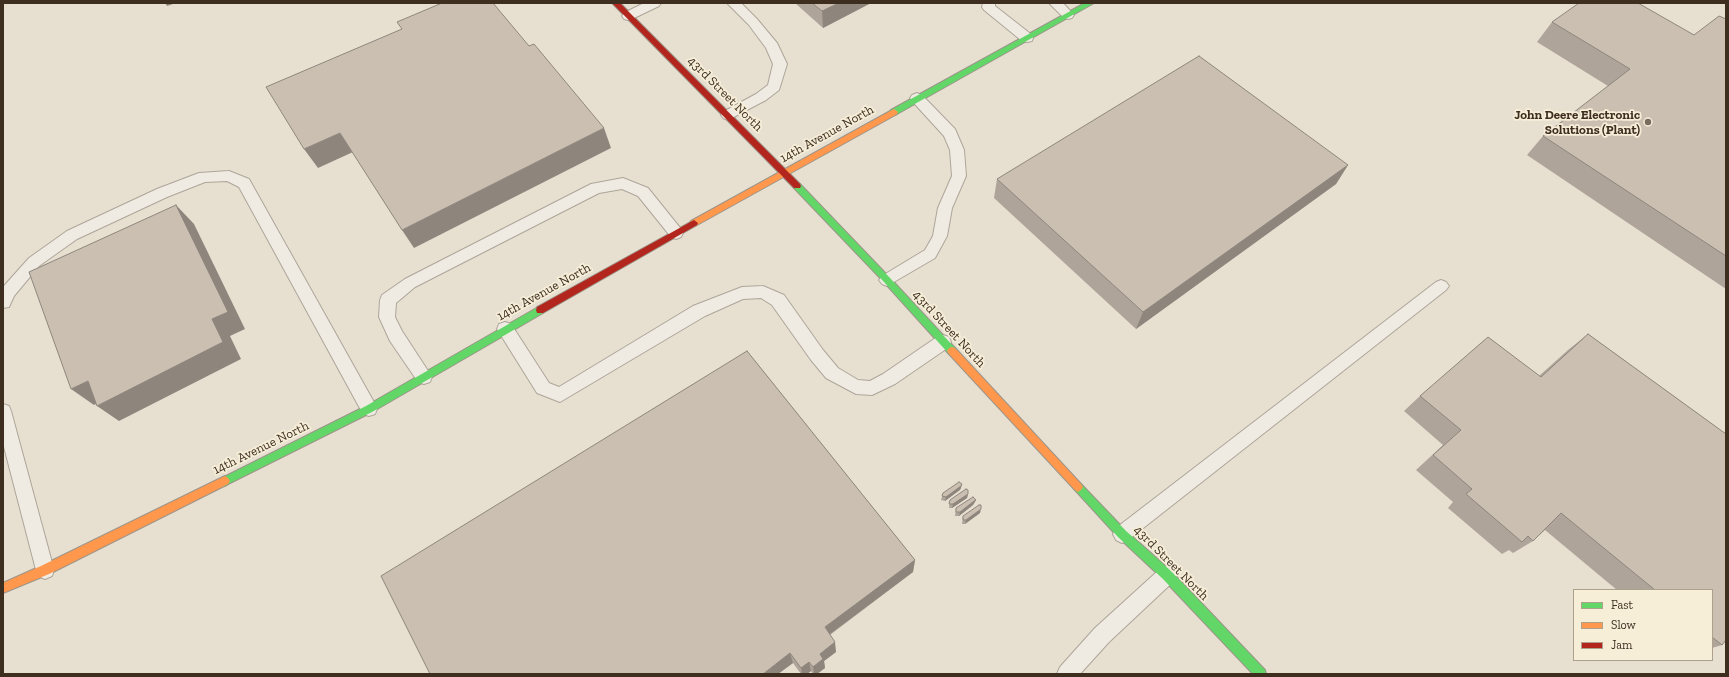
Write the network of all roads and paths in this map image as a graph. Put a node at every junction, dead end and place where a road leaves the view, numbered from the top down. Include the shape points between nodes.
1 (616, 3) edge
2 (655, 3) edge
3 (733, 3) edge
4 (989, 3) edge
5 (1055, 3) edge
6 (1090, 3) edge
7 (1068, 15) junction
8 (628, 16) junction
9 (1027, 38) junction
10 (917, 98) junction
11 (728, 115) junction
12 (784, 173) junction
13 (676, 233) junction
14 (887, 280) junction
15 (1441, 286) dead end
16 (3, 302) edge
17 (505, 329) junction
18 (943, 342) junction
19 (424, 377) junction
20 (369, 409) junction
21 (3, 411) edge
22 (1122, 534) junction
23 (45, 570) junction
24 (1167, 575) junction
25 (3, 588) edge
26 (1067, 674) edge
27 (1261, 674) edge

1 - 8 street, 43rd Street North
2 - 8 lane
3 - 11 lane via 753,22 772,46 780,64 774,88
4 - 9 lane via 988,7
5 - 7 lane
6 - 7 street, 14th Avenue North
7 - 9 street, 14th Avenue North
8 - 11 street, 43rd Street North
9 - 10 street, 14th Avenue North
10 - 12 street, 14th Avenue North
10 - 14 lane via 950,132 957,150 959,176 945,208 940,236 930,254
11 - 12 street, 43rd Street North
12 - 13 street, 14th Avenue North
12 - 14 street, 43rd Street North
13 - 17 street, 14th Avenue North
13 - 19 lane via 643,192 623,182 596,188 410,283 388,300 387,317 396,336
14 - 18 street, 43rd Street North
15 - 22 lane
16 - 20 lane via 34,262 72,235 162,193 204,178 229,176 244,183
17 - 18 lane via 543,388 560,394 699,311 742,293 763,292 778,300 832,373 856,387 872,388
17 - 19 street, 14th Avenue North
18 - 22 street, 43rd Street North
19 - 20 street, 14th Avenue North
20 - 23 street, 14th Avenue North
21 - 23 lane
22 - 24 street, 43rd Street North
23 - 25 street, 14th Avenue North
24 - 26 lane via 1102,635
24 - 27 street, 43rd Street North

